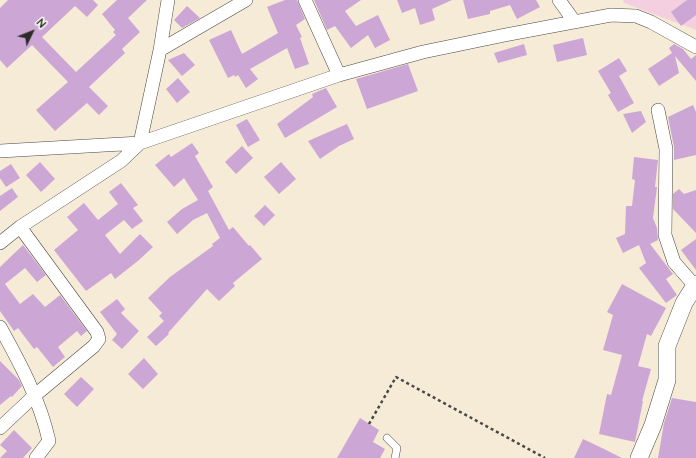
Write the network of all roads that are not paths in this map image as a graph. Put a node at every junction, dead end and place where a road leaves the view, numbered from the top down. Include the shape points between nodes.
1 (168, 0) edge
2 (246, 0) edge
3 (305, 0) edge
4 (559, 0) edge
5 (574, 21) junction
6 (696, 47) edge
7 (160, 50) junction
8 (339, 75) junction
9 (658, 110) dead end
10 (140, 143) junction
11 (0, 151) edge
12 (20, 227) junction
13 (0, 243) edge
14 (695, 285) edge
15 (0, 327) edge
16 (34, 396) junction
17 (0, 428) edge
18 (387, 438) dead end
19 (36, 458) edge
20 (395, 458) edge
21 (639, 458) edge

1 - 7 street
2 - 7 street
3 - 8 street
4 - 5 street
5 - 6 street via 611,15 636,16
5 - 8 street via 424,52
7 - 10 street
8 - 10 street
9 - 14 street via 666,149 665,235 674,262
10 - 11 street
10 - 12 street via 121,161
12 - 13 street
12 - 16 street via 97,332 99,339 89,351
14 - 21 street via 684,303 667,346 667,380 653,425
15 - 16 street via 28,378
16 - 17 street
16 - 19 street via 46,425 49,441
18 - 20 lane via 397,448

